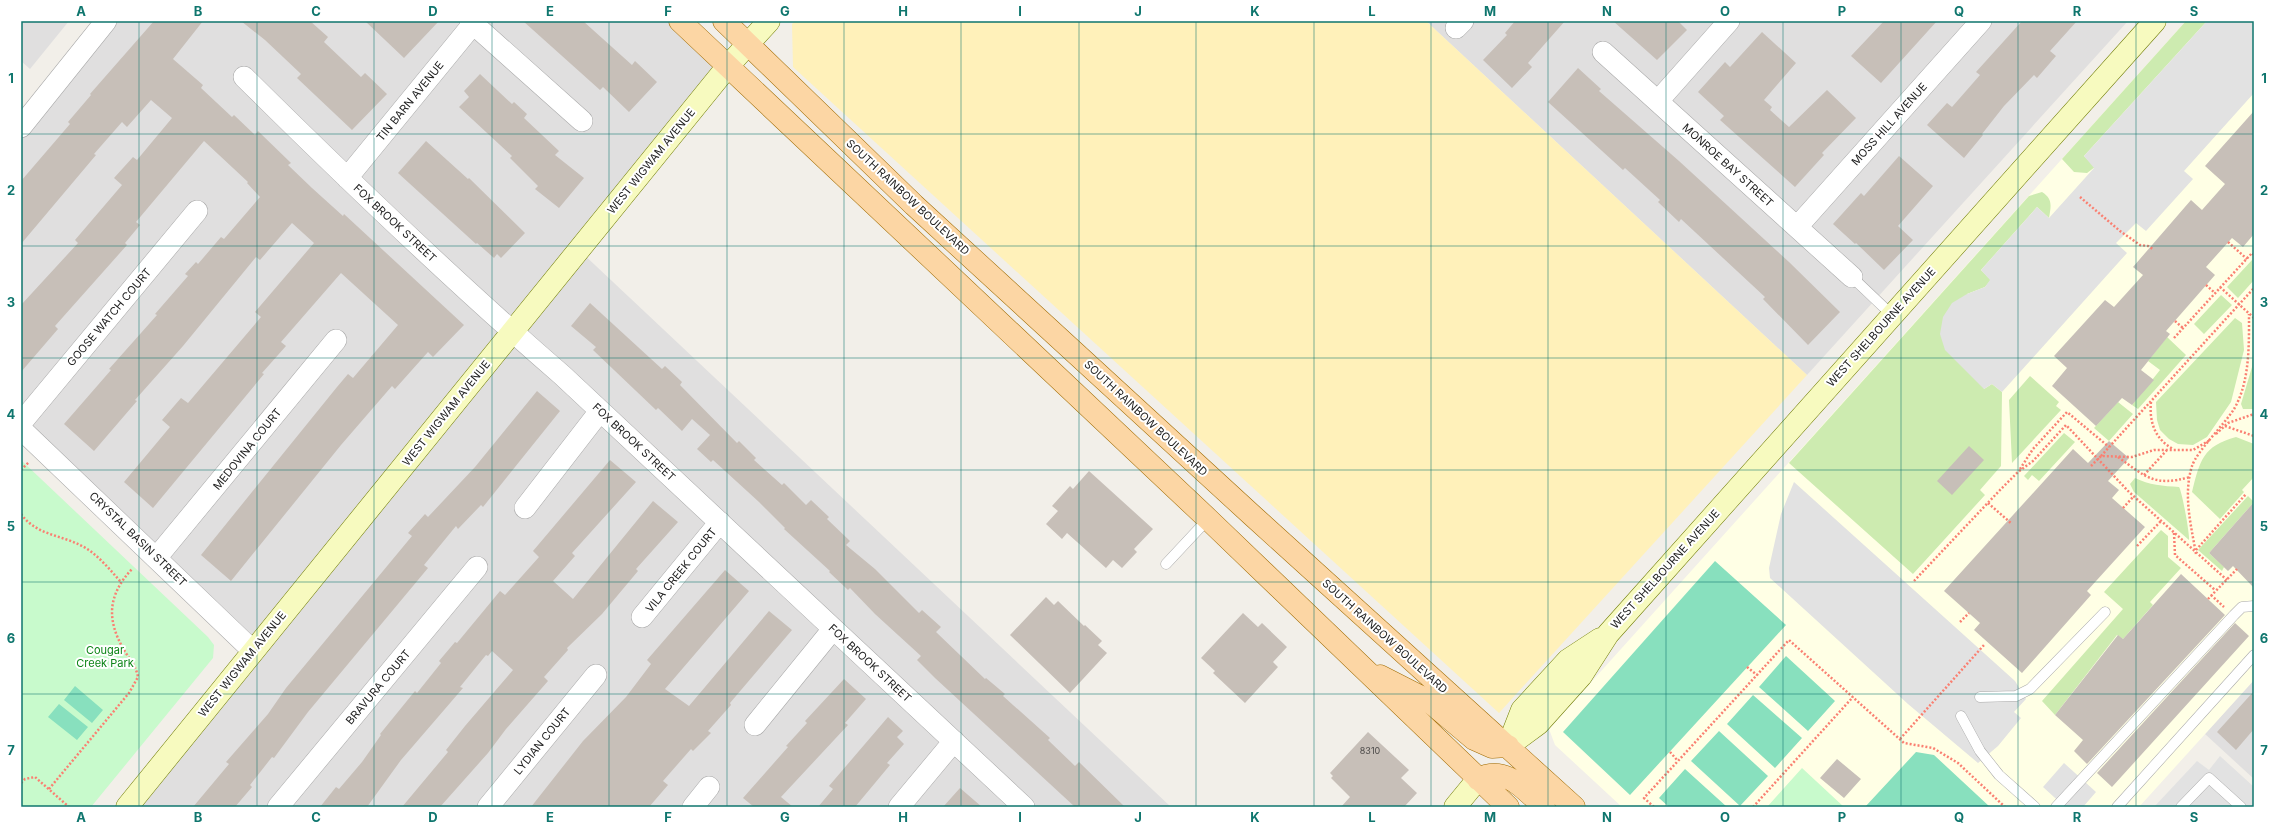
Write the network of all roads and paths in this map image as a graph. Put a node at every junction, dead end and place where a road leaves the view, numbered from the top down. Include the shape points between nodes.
1 (680, 21) edge
2 (724, 21) edge
3 (769, 21) edge
4 (1729, 21) edge
5 (1981, 21) edge
6 (2155, 21) edge
7 (99, 23) edge
8 (472, 23) edge
9 (748, 44) junction
10 (1604, 52) dead end
11 (728, 66) junction
12 (244, 77) dead end
13 (1658, 101) junction
14 (582, 121) dead end
15 (21, 127) edge
16 (347, 178) junction
17 (2080, 196) dead end
18 (197, 211) dead end
19 (1797, 227) junction
20 (2228, 242) dead end
21 (2153, 249) dead end
22 (2254, 255) edge
23 (2246, 259) junction
24 (1852, 277) joint
25 (2206, 285) dead end
26 (2220, 287) junction
27 (2254, 288) edge
28 (2215, 293) junction
29 (2239, 304) junction
30 (986, 310) junction
31 (2249, 314) junction
32 (1892, 315) junction
33 (2254, 318) edge
34 (2175, 321) dead end
35 (2183, 328) junction
36 (512, 332) junction
37 (2174, 338) dead end
38 (336, 340) dead end
39 (1109, 384) junction
40 (2152, 400) junction
41 (600, 411) junction
42 (2254, 414) edge
43 (21, 423) edge
44 (2225, 426) junction
45 (21, 429) edge
46 (1112, 429) junction
47 (2254, 436) edge
48 (2211, 439) junction
49 (2109, 447) junction
50 (2167, 450) junction
51 (2174, 450) junction
52 (2118, 456) junction
53 (2099, 457) junction
54 (2090, 466) dead end
55 (2018, 472) junction
56 (2144, 476) junction
57 (2190, 477) junction
58 (2246, 494) dead end
59 (2134, 497) junction
60 (1988, 503) junction
61 (525, 508) dead end
62 (2123, 508) dead end
63 (21, 514) edge
64 (1254, 517) junction
65 (1208, 519) junction
66 (2161, 521) junction
67 (720, 522) junction
68 (2012, 524) dead end
69 (2174, 533) junction
70 (2137, 546) dead end
71 (2196, 550) junction
72 (2196, 554) junction
73 (157, 557) junction
74 (1166, 564) dead end
75 (477, 567) dead end
76 (132, 569) dead end
77 (2236, 569) dead end
78 (2227, 580) junction
79 (1914, 581) dead end
80 (121, 582) junction
81 (2215, 590) junction
82 (2211, 595) junction
83 (2208, 599) dead end
84 (2254, 606) edge
85 (2226, 608) dead end
86 (2105, 612) dead end
87 (1969, 613) dead end
88 (642, 618) dead end
89 (1960, 622) dead end
90 (833, 629) junction
91 (1984, 645) dead end
92 (253, 651) junction
93 (2254, 655) edge
94 (1361, 667) junction
95 (1748, 667) dead end
96 (596, 675) dead end
97 (1757, 675) junction
98 (1853, 697) junction
99 (1980, 697) dead end
100 (1961, 716) dead end
101 (755, 725) dead end
102 (1900, 739) junction
103 (954, 741) junction
104 (1508, 746) junction
105 (1670, 752) dead end
106 (1678, 761) junction
107 (25, 779) junction
108 (1478, 779) junction
109 (21, 780) edge
110 (21, 783) edge
111 (709, 787) dead end
112 (49, 789) junction
113 (69, 807) edge
114 (127, 807) edge
115 (278, 807) edge
116 (488, 807) edge
117 (693, 807) edge
118 (899, 807) edge
119 (1024, 807) edge
120 (1455, 807) edge
121 (1508, 807) edge
122 (1544, 807) edge
123 (1574, 807) edge
124 (1654, 807) edge
125 (1753, 807) edge
126 (2005, 807) edge
127 (2035, 807) edge
128 (2056, 807) edge
129 (2117, 807) edge
130 (2182, 807) edge
131 (2241, 807) edge

1 - 11 main road
2 - 9 main road, SOUTH RAINBOW BOULEVARD
3 - 9 street, WEST WIGWAM AVENUE
4 - 13 street
5 - 19 street, MOSS HILL AVENUE
6 - 32 street, WEST SHELBOURNE AVENUE
7 - 15 street
8 - 14 street
8 - 16 street, TIN BARN AVENUE
9 - 11 street, WEST WIGWAM AVENUE
9 - 39 main road, SOUTH RAINBOW BOULEVARD via 910,200
10 - 13 street, MONROE BAY STREET
11 - 30 main road
11 - 36 street, WEST WIGWAM AVENUE
12 - 16 street, FOX BROOK STREET
13 - 19 street, MONROE BAY STREET
16 - 36 street, FOX BROOK STREET
17 - 21 path via 2120,231 2140,245
18 - 43 street, GOOSE WATCH COURT
19 - 24 street, MONROE BAY STREET
20 - 23 path
22 - 23 path via 2252,253
23 - 26 path
24 - 32 lane
25 - 28 path
26 - 28 path
26 - 29 path
27 - 29 path
28 - 35 path
29 - 31 path
29 - 40 path
30 - 39 main road via 1046,342 1090,383
30 - 46 main road
31 - 33 path
31 - 48 path via 2244,382 2234,409
32 - 104 street, WEST SHELBOURNE AVENUE via 1608,634 1581,676 1534,728
34 - 35 path
35 - 37 path
36 - 41 street, FOX BROOK STREET
36 - 92 street, WEST WIGWAM AVENUE
38 - 73 street, MEDOVINA COURT
39 - 64 main road, SOUTH RAINBOW BOULEVARD
40 - 49 path
40 - 51 path via 2150,414 2154,430 2163,443
41 - 61 street
41 - 67 street, FOX BROOK STREET
42 - 44 path via 2240,417
44 - 47 path
44 - 48 path
45 - 73 street, CRYSTAL BASIN STREET
46 - 64 main road via 1139,432 1183,468
46 - 65 main road
48 - 51 path via 2193,450
48 - 57 path via 2192,464
49 - 53 path
49 - 55 path via 2067,412 2033,448
50 - 51 path
50 - 52 path via 2154,450 2132,457
50 - 56 path
52 - 53 path
52 - 56 path
53 - 54 path
53 - 55 path via 2079,441 2066,426 2033,461
53 - 59 path
55 - 60 path
56 - 57 path via 2172,482
57 - 71 path via 2187,491
58 - 71 path
59 - 62 path
59 - 66 path
60 - 68 path
60 - 79 path
63 - 80 path via 51,536 80,545 98,556
64 - 104 main road, SOUTH RAINBOW BOULEVARD
65 - 74 lane
65 - 94 main road
66 - 69 path
66 - 70 path
67 - 88 street, VILA CREEK COURT
67 - 90 street, FOX BROOK STREET
69 - 72 path
69 - 81 path via 2175,555
71 - 72 path
72 - 78 path
73 - 92 street, CRYSTAL BASIN STREET
75 - 115 street, BRAVURA COURT
76 - 80 path
77 - 78 path
78 - 81 path
80 - 112 path via 114,593 111,615 115,634 133,662 138,677 129,693
81 - 82 path
82 - 83 path
82 - 85 path
84 - 128 lane via 2242,607 2234,615
86 - 99 lane via 2030,689 2016,696
87 - 89 path
90 - 101 street
90 - 103 street, FOX BROOK STREET
91 - 102 path
92 - 114 street, WEST WIGWAM AVENUE
93 - 129 lane
94 - 104 main road via 1429,701 1484,745
94 - 108 main road
95 - 97 path
96 - 116 street, LYDIAN COURT
97 - 98 path via 1789,640
97 - 106 path
98 - 102 path
98 - 125 path
100 - 127 lane via 1980,751 1999,775
102 - 126 path via 1904,743 1933,748 1958,763
103 - 118 street
103 - 119 street, FOX BROOK STREET
104 - 123 main road, SOUTH RAINBOW BOULEVARD
105 - 106 path
106 - 124 path via 1644,798
107 - 109 path
107 - 110 path
107 - 112 path via 35,777
108 - 120 street
108 - 121 main road
108 - 122 main road via 1488,774 1498,774 1512,779
111 - 117 street
112 - 113 path
130 - 131 lane via 2209,778

